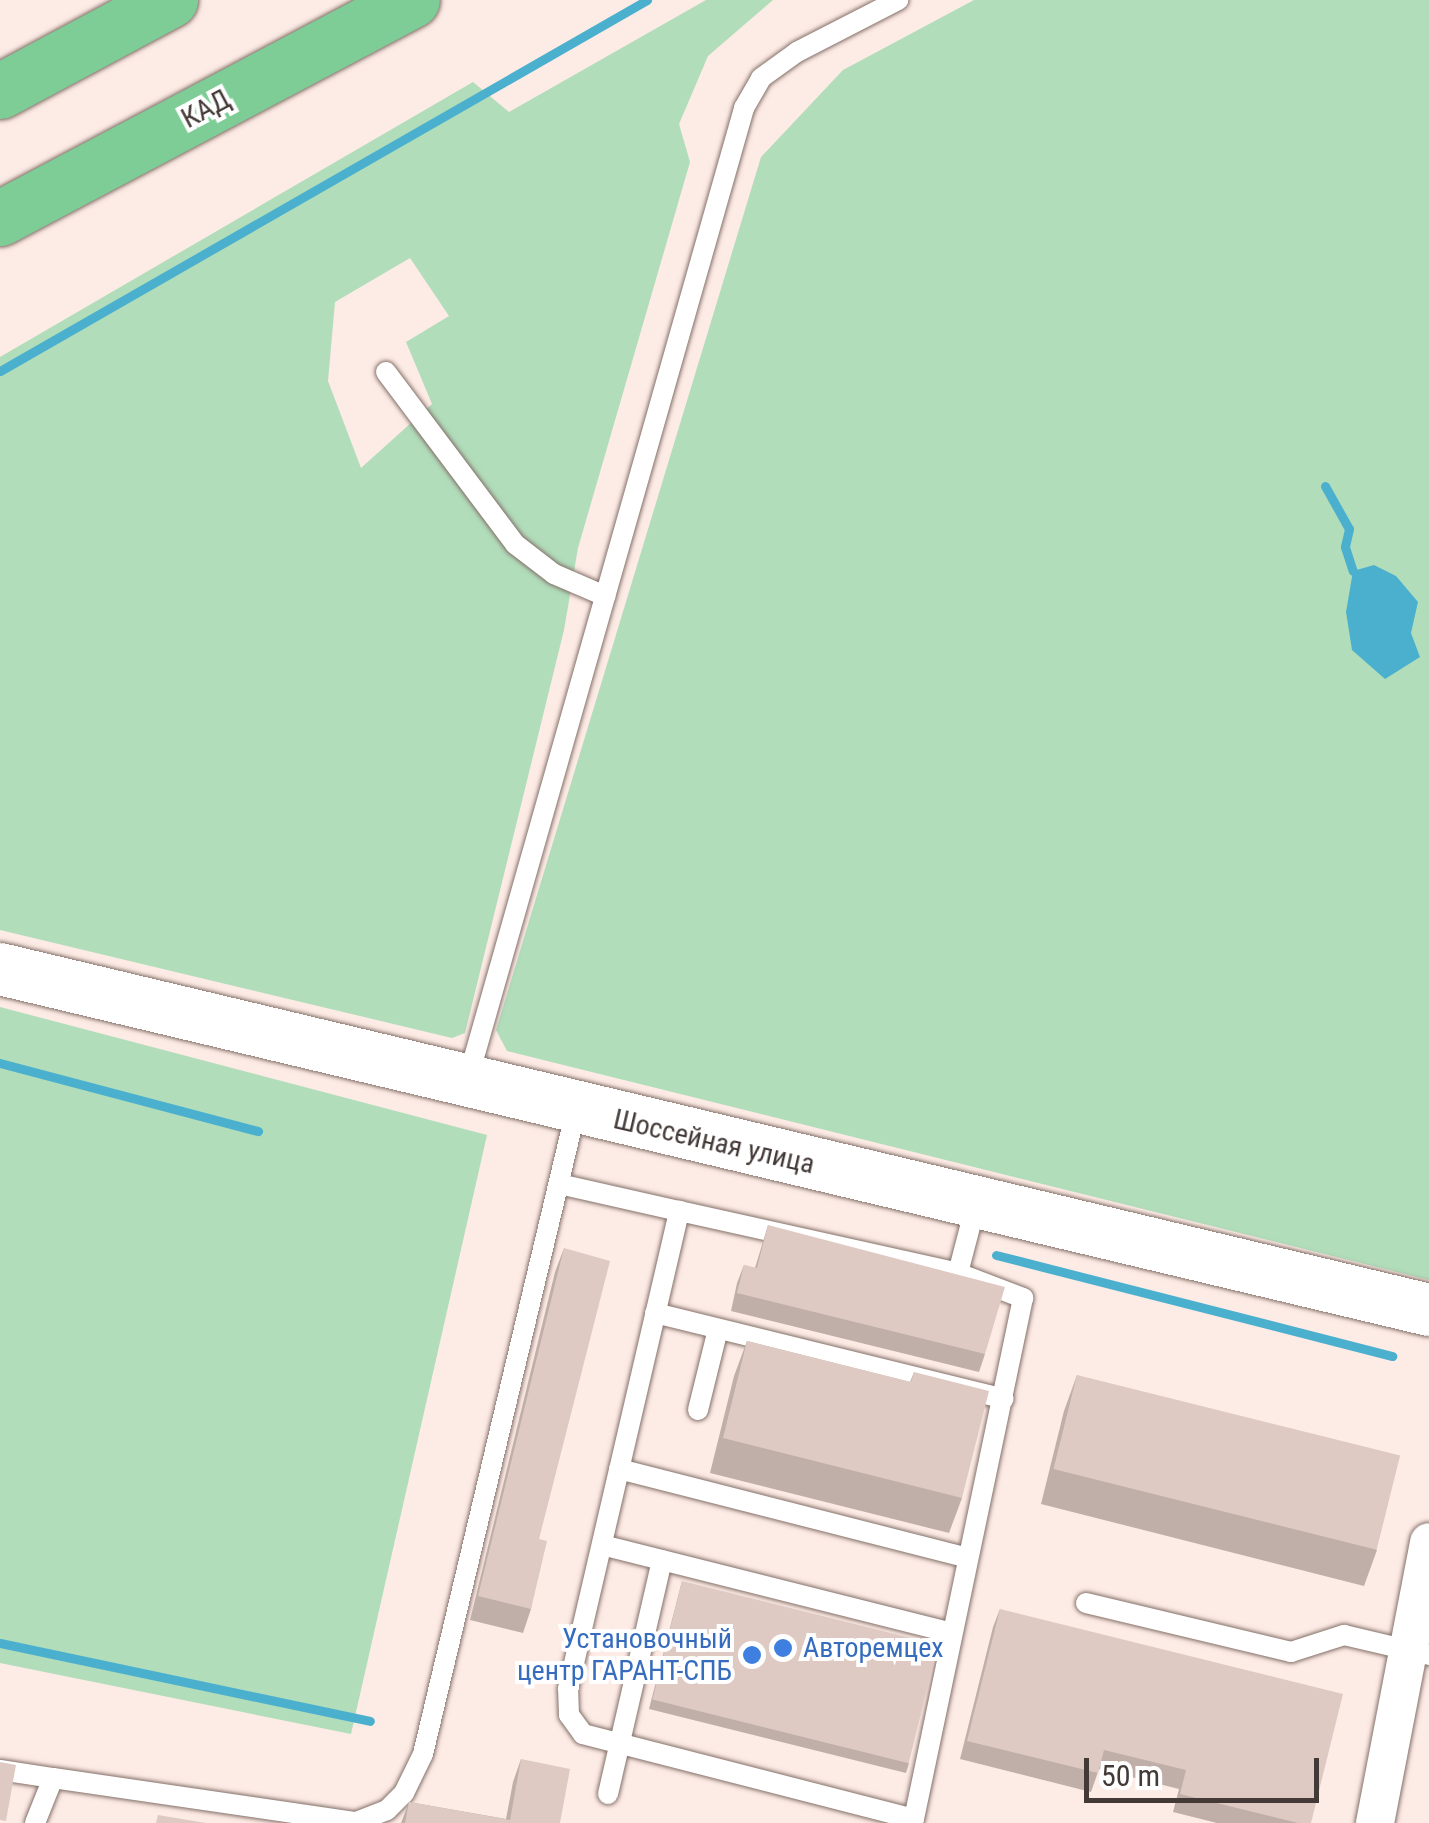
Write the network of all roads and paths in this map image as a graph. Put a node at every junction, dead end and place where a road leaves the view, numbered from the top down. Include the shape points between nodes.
1 (170, 0) edge
2 (412, 0) edge
3 (898, 0) edge
4 (0, 91) edge
5 (0, 218) edge
6 (386, 372) dead end
7 (605, 596) junction
8 (0, 969) edge
9 (466, 1084) junction
10 (576, 1110) junction
11 (559, 1184) junction
12 (976, 1204) junction
13 (679, 1211) junction
14 (958, 1273) junction
15 (1429, 1310) edge
16 (655, 1313) junction
17 (718, 1330) junction
18 (1004, 1399) junction
19 (698, 1410) dead end
20 (620, 1469) junction
21 (1429, 1542) edge
22 (602, 1544) junction
23 (968, 1558) junction
24 (662, 1560) junction
25 (1086, 1603) dead end
26 (952, 1633) junction
27 (1418, 1652) edge
28 (616, 1742) junction
29 (0, 1770) edge
30 (53, 1778) junction
31 (608, 1794) dead end
32 (309, 1821) edge
33 (918, 1822) edge
34 (36, 1823) edge
35 (1375, 1823) edge

1 - 4 highway
2 - 5 highway, КАД
3 - 7 lane via 785,61 761,78 744,108
6 - 7 lane via 515,544 554,574
7 - 9 lane
8 - 9 main road, Шоссейная улица
9 - 10 main road, Шоссейная улица
10 - 11 lane
10 - 12 main road, Шоссейная улица
11 - 13 lane
11 - 32 lane via 423,1754 404,1793 386,1810 356,1822
12 - 14 lane
12 - 15 main road, Шоссейная улица
13 - 14 lane
13 - 16 lane
14 - 18 lane via 1022,1298
16 - 17 lane
16 - 20 lane
17 - 18 lane
17 - 19 lane
18 - 23 lane
20 - 22 lane
20 - 23 lane
21 - 27 street
22 - 24 lane
22 - 28 lane via 568,1689 568,1715 583,1734
23 - 26 lane
24 - 26 lane
24 - 28 lane
25 - 27 lane via 1291,1652 1344,1635
26 - 33 lane
27 - 35 street
28 - 31 lane
28 - 33 lane
29 - 30 lane
30 - 32 lane
30 - 34 lane

